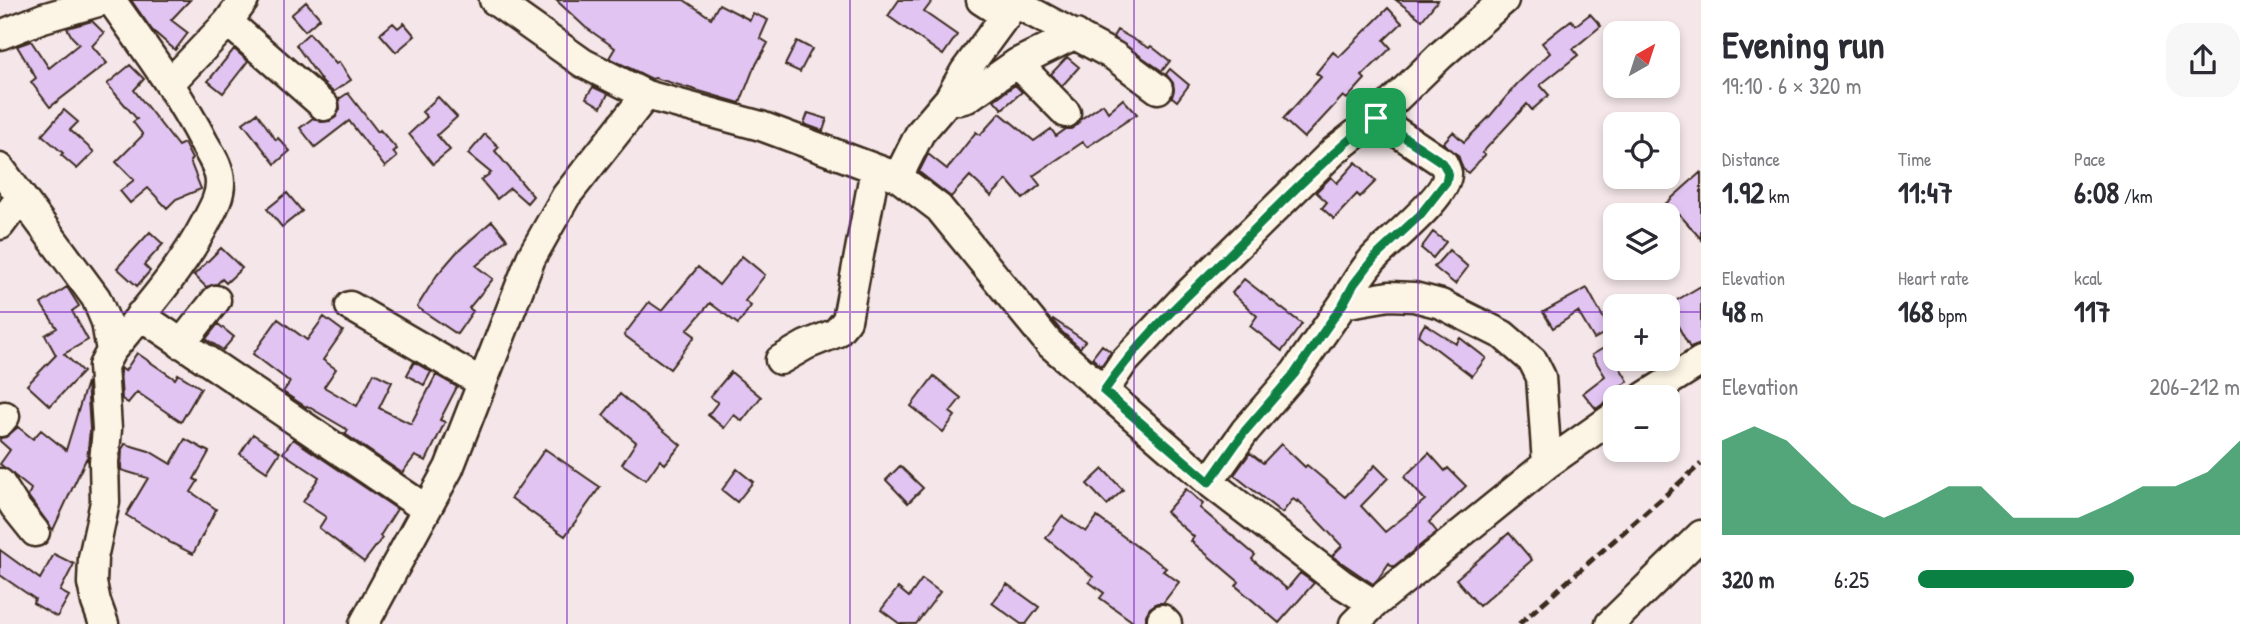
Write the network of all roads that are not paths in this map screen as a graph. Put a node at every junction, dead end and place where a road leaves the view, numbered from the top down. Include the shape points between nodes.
1 (105, 0) edge
2 (111, 0) edge
3 (494, 0) edge
4 (981, 0) edge
5 (1504, 0) edge
6 (1013, 6) edge
7 (236, 11) edge
8 (1076, 34) junction
9 (0, 35) edge
10 (1017, 63) junction
11 (170, 83) junction
12 (1158, 89) dead end
13 (646, 95) junction
14 (949, 99) junction
15 (324, 106) dead end
16 (1066, 113) dead end
17 (1376, 118) junction
18 (0, 168) edge
19 (887, 173) junction
20 (21, 197) junction
21 (0, 225) edge
22 (216, 300) dead end
23 (1343, 304) junction
24 (350, 306) dead end
25 (140, 315) junction
26 (181, 344) junction
27 (111, 351) junction
28 (780, 360) dead end
29 (1701, 361) edge
30 (481, 382) junction
31 (1663, 385) edge
32 (1104, 391) junction
33 (1603, 424) edge
34 (1547, 464) junction
35 (1209, 482) junction
36 (0, 483) edge
37 (426, 509) junction
38 (35, 532) dead end
39 (1701, 535) edge
40 (1374, 604) junction
41 (104, 624) edge
42 (364, 624) edge
43 (1354, 624) edge
44 (1610, 624) edge

1 - 9 street
2 - 11 street
3 - 13 street via 583,63
4 - 6 street
5 - 17 street
6 - 8 street
6 - 14 street
7 - 11 street
7 - 15 street
8 - 10 street
8 - 12 street
10 - 14 street via 967,98
10 - 16 street
11 - 25 street via 216,166 218,200 194,247
13 - 19 street via 761,126
13 - 30 street via 566,196 531,258
14 - 19 street
17 - 23 street via 1443,163 1448,172 1446,182 1420,215 1374,258
17 - 32 street via 1334,151 1188,294 1123,363
18 - 20 street
19 - 28 street via 847,320 836,333
19 - 32 street via 939,208 1049,343
20 - 21 street
20 - 27 street via 96,298
22 - 26 street
23 - 34 street via 1414,297 1441,304 1503,335 1533,361 1541,377
23 - 35 street
24 - 30 street
25 - 26 street
25 - 27 street
26 - 37 street
27 - 41 street via 103,366 105,502 92,583
29 - 31 street
30 - 37 street via 449,468
32 - 35 street
33 - 34 street
34 - 40 street
35 - 40 street
36 - 38 street
37 - 42 street
39 - 44 street
40 - 43 street

